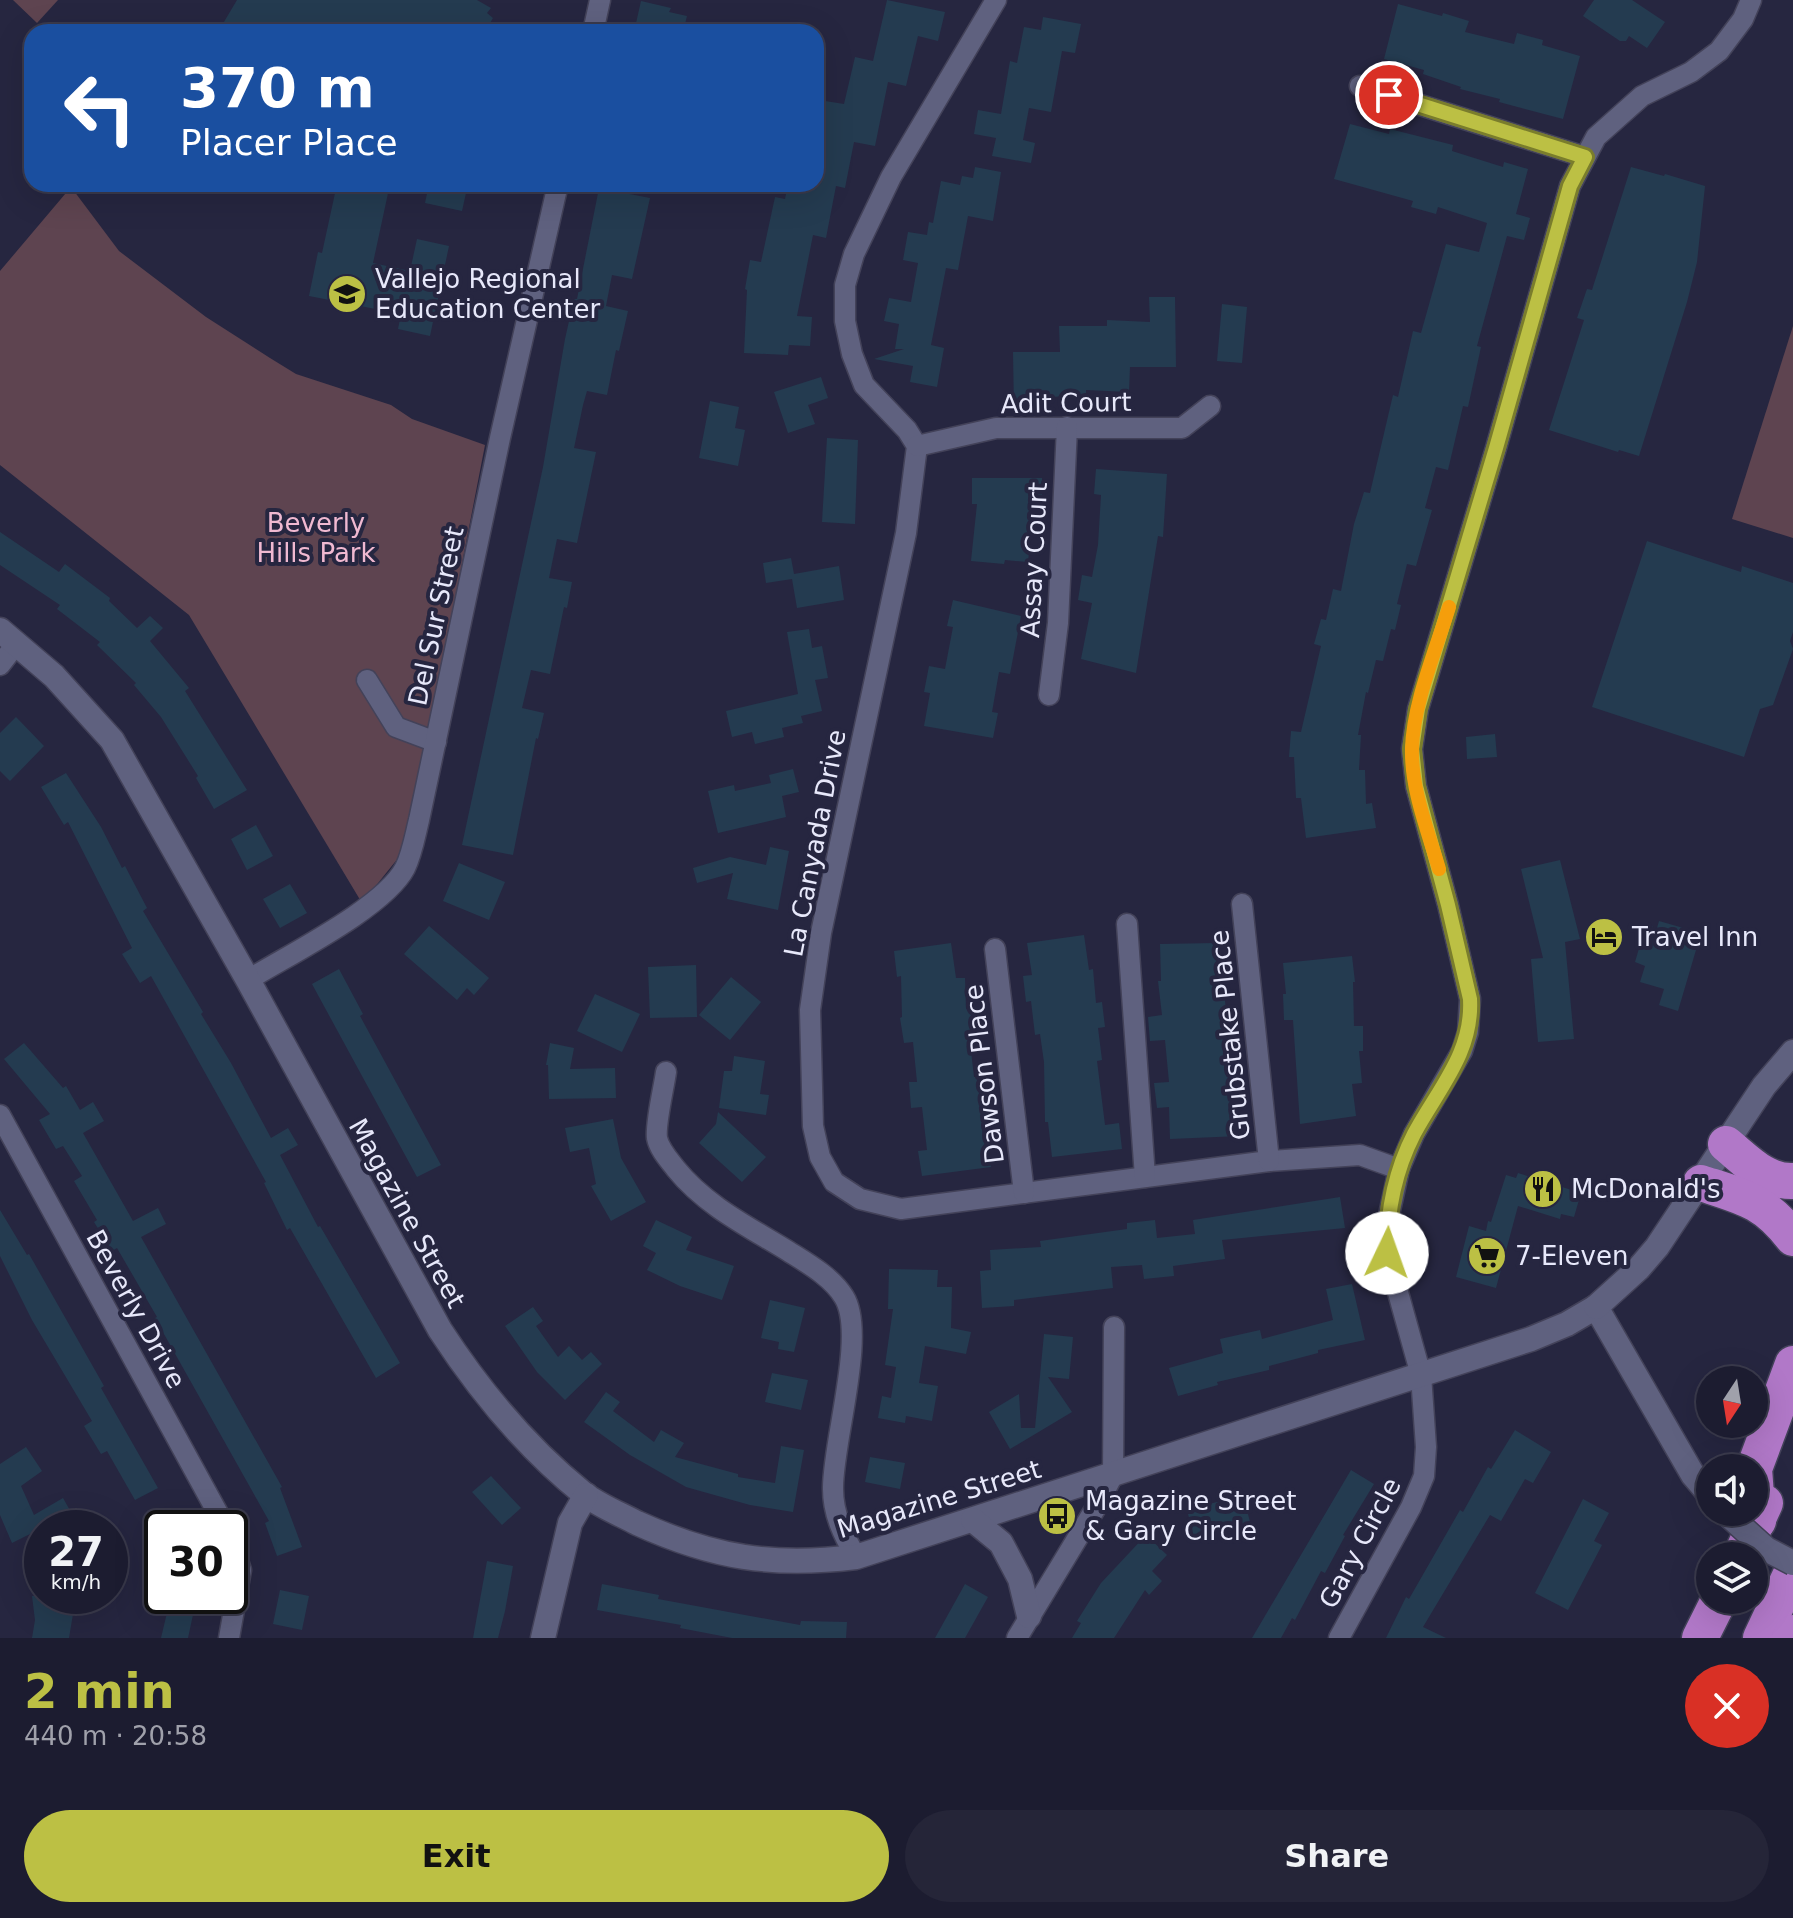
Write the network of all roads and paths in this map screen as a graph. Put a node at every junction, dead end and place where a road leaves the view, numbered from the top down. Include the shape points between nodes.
1 (600, 0) edge
2 (996, 0) edge
3 (1751, 0) edge
4 (595, 24) edge
5 (1360, 86) dead end
6 (1585, 157) junction
7 (556, 192) edge
8 (1210, 406) dead end
9 (1067, 427) junction
10 (917, 446) junction
11 (8, 636) edge
12 (0, 665) edge
13 (367, 680) dead end
14 (1049, 695) dead end
15 (436, 742) junction
16 (1242, 904) dead end
17 (1127, 924) dead end
18 (995, 949) dead end
19 (248, 980) junction
20 (1793, 1052) edge
21 (666, 1072) dead end
22 (0, 1115) edge
23 (1726, 1144) junction
24 (1269, 1161) junction
25 (1399, 1169) junction
26 (1145, 1177) junction
27 (1793, 1181) edge
28 (1701, 1183) junction
29 (1024, 1193) junction
30 (1793, 1238) edge
31 (1596, 1307) junction
32 (1114, 1327) dead end
33 (1793, 1364) edge
34 (1421, 1375) junction
35 (1793, 1435) edge
36 (1760, 1454) edge
37 (1768, 1474) edge
38 (1113, 1475) junction
39 (1696, 1479) edge
40 (586, 1495) junction
41 (216, 1510) edge
42 (973, 1520) junction
43 (1749, 1526) edge
44 (856, 1557) junction
45 (1793, 1563) edge
46 (1793, 1570) edge
47 (233, 1614) edge
48 (1712, 1614) edge
49 (1029, 1616) junction
50 (229, 1638) edge
51 (543, 1638) edge
52 (1017, 1638) edge
53 (1339, 1638) edge
54 (1700, 1638) edge
55 (1761, 1638) edge

1 - 4 street
2 - 10 street via 891,177 845,285 845,321 864,385
3 - 6 street, Gary Circle via 1719,51 1691,72 1642,96 1596,137
5 - 6 street
6 - 25 street, Gary Circle via 1570,186 1418,709 1412,749 1416,786 1471,1015 1462,1051
7 - 15 street, Del Sur Street
8 - 9 street, Adit Court via 1182,428
9 - 10 street, Adit Court via 996,428
9 - 14 street, Assay Court via 1058,623
10 - 29 street, La Canyada Drive via 906,533 821,933 810,1010 813,1126 820,1157 834,1182 860,1199 901,1209
11 - 12 street
11 - 19 street, Magazine Street via 54,676 112,740
13 - 15 street via 396,727
15 - 19 street, Del Sur Street via 407,866 396,882 372,905
16 - 24 street, Grubstake Place
17 - 26 street
18 - 29 street, Dawson Place
19 - 40 street, Magazine Street via 464,1367 539,1452
20 - 23 street, Magazine Street
21 - 44 street via 657,1138 666,1156 691,1187 816,1268 845,1297 851,1358 832,1488 835,1513
22 - 41 street, Beverly Drive
23 - 27 highway via 1762,1174
23 - 28 street, Magazine Street
24 - 25 street, La Canyada Drive via 1360,1155
24 - 26 street, La Canyada Drive
25 - 34 street, Gary Circle via 1387,1224 1387,1253
26 - 29 street, La Canyada Drive
28 - 30 highway via 1753,1200 1777,1217
28 - 31 street, Magazine Street via 1639,1268
31 - 34 street, Magazine Street via 1531,1339
31 - 39 street
32 - 38 street
33 - 36 highway
34 - 38 street, Magazine Street
34 - 53 street, Gary Circle via 1424,1476
35 - 37 highway
38 - 42 street, Magazine Street
38 - 49 street
40 - 44 street, Magazine Street via 674,1540 713,1552 783,1562
40 - 51 street via 570,1523
42 - 44 street, Magazine Street
42 - 49 street via 1001,1543 1020,1579
43 - 45 street, bridge via 1766,1549
46 - 55 highway
47 - 50 street
48 - 54 highway
49 - 52 street

